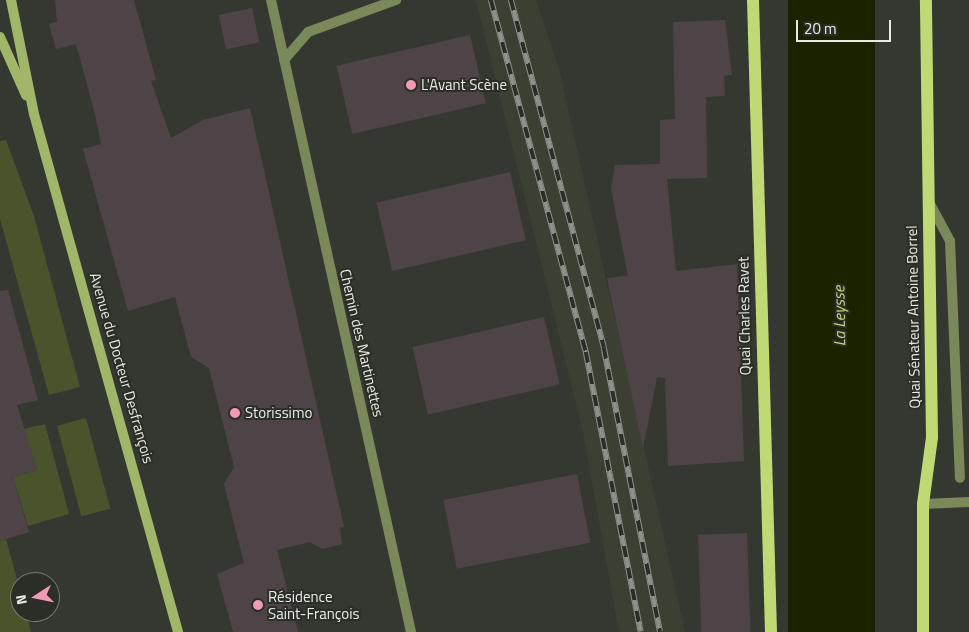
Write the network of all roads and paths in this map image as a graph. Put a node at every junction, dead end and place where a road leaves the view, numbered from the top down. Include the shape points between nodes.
1 (11, 0) edge
2 (271, 0) edge
3 (396, 0) edge
4 (752, 0) edge
5 (926, 0) edge
6 (0, 37) edge
7 (284, 60) junction
8 (34, 114) junction
9 (927, 196) junction
10 (960, 478) dead end
11 (969, 502) edge
12 (923, 504) junction
13 (178, 632) edge
14 (411, 632) edge
15 (771, 632) edge
16 (923, 632) edge

1 - 8 main road
2 - 7 street, Chemin des Martinettes
3 - 7 street via 308,32
4 - 15 main road, Quai Charles Ravet
5 - 9 main road, Quai Sénateur Antoine Borrel
6 - 8 main road
7 - 14 street, Chemin des Martinettes
8 - 13 main road, Avenue du Docteur Desfrançois
9 - 10 street via 950,241
9 - 12 main road, Quai Sénateur Antoine Borrel via 932,437
11 - 12 street
12 - 16 main road, Quai Sénateur Antoine Borrel

